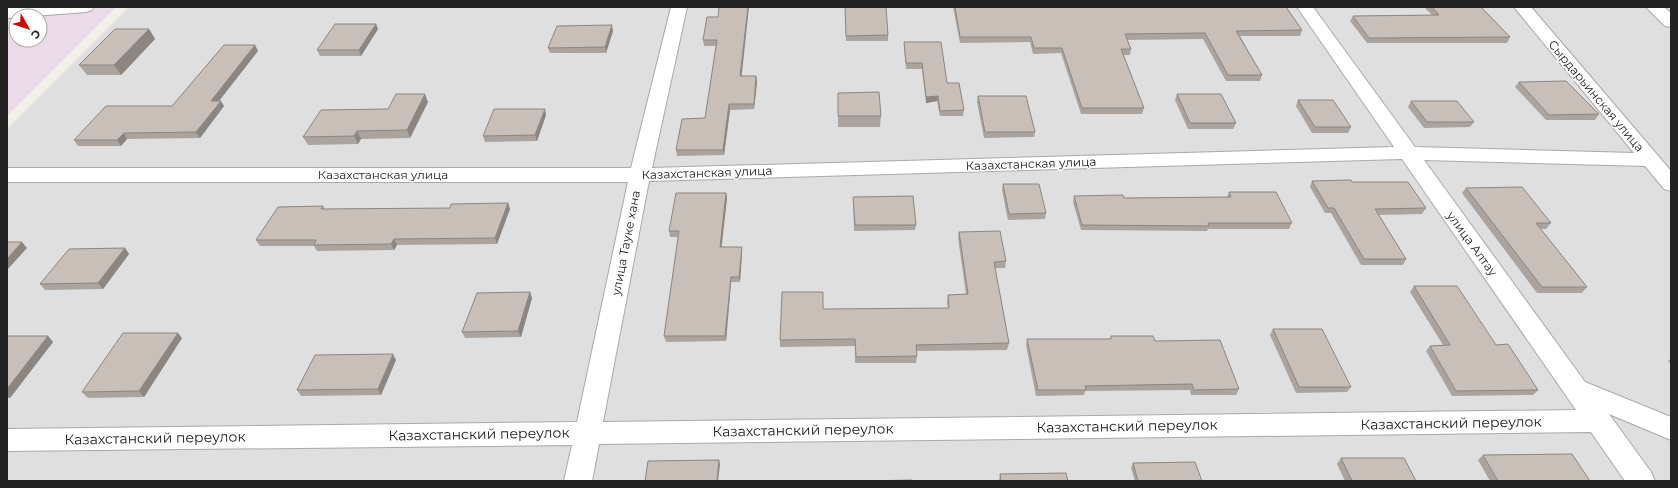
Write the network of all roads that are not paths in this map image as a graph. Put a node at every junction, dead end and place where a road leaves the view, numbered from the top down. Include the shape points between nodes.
1 (86, 7) edge
2 (679, 7) edge
3 (1305, 7) edge
4 (1522, 7) edge
5 (1654, 7) edge
6 (7, 12) edge
7 (1671, 22) edge
8 (1407, 153) junction
9 (1649, 160) junction
10 (7, 175) edge
11 (640, 175) junction
12 (1671, 184) edge
13 (1576, 389) junction
14 (1598, 421) junction
15 (1671, 429) edge
16 (589, 432) junction
17 (7, 440) edge
18 (578, 481) edge
19 (1641, 481) edge

1 - 6 street
2 - 11 street, улица Тауке хана
3 - 8 street, улица Алтау
4 - 9 street, Сырдарьинская улица
5 - 7 street
8 - 9 street, Казахстанская улица
8 - 11 street, Казахстанская улица
8 - 13 street, улица Алтау
9 - 12 street, Сырдарьинская улица
10 - 11 street, Казахстанская улица
11 - 16 street, улица Тауке хана
13 - 14 street, улица Алтау
13 - 15 street
14 - 16 street, Казахстанский переулок
14 - 19 street, улица Алтау
16 - 17 street, Казахстанский переулок
16 - 18 street, улица Тауке хана

